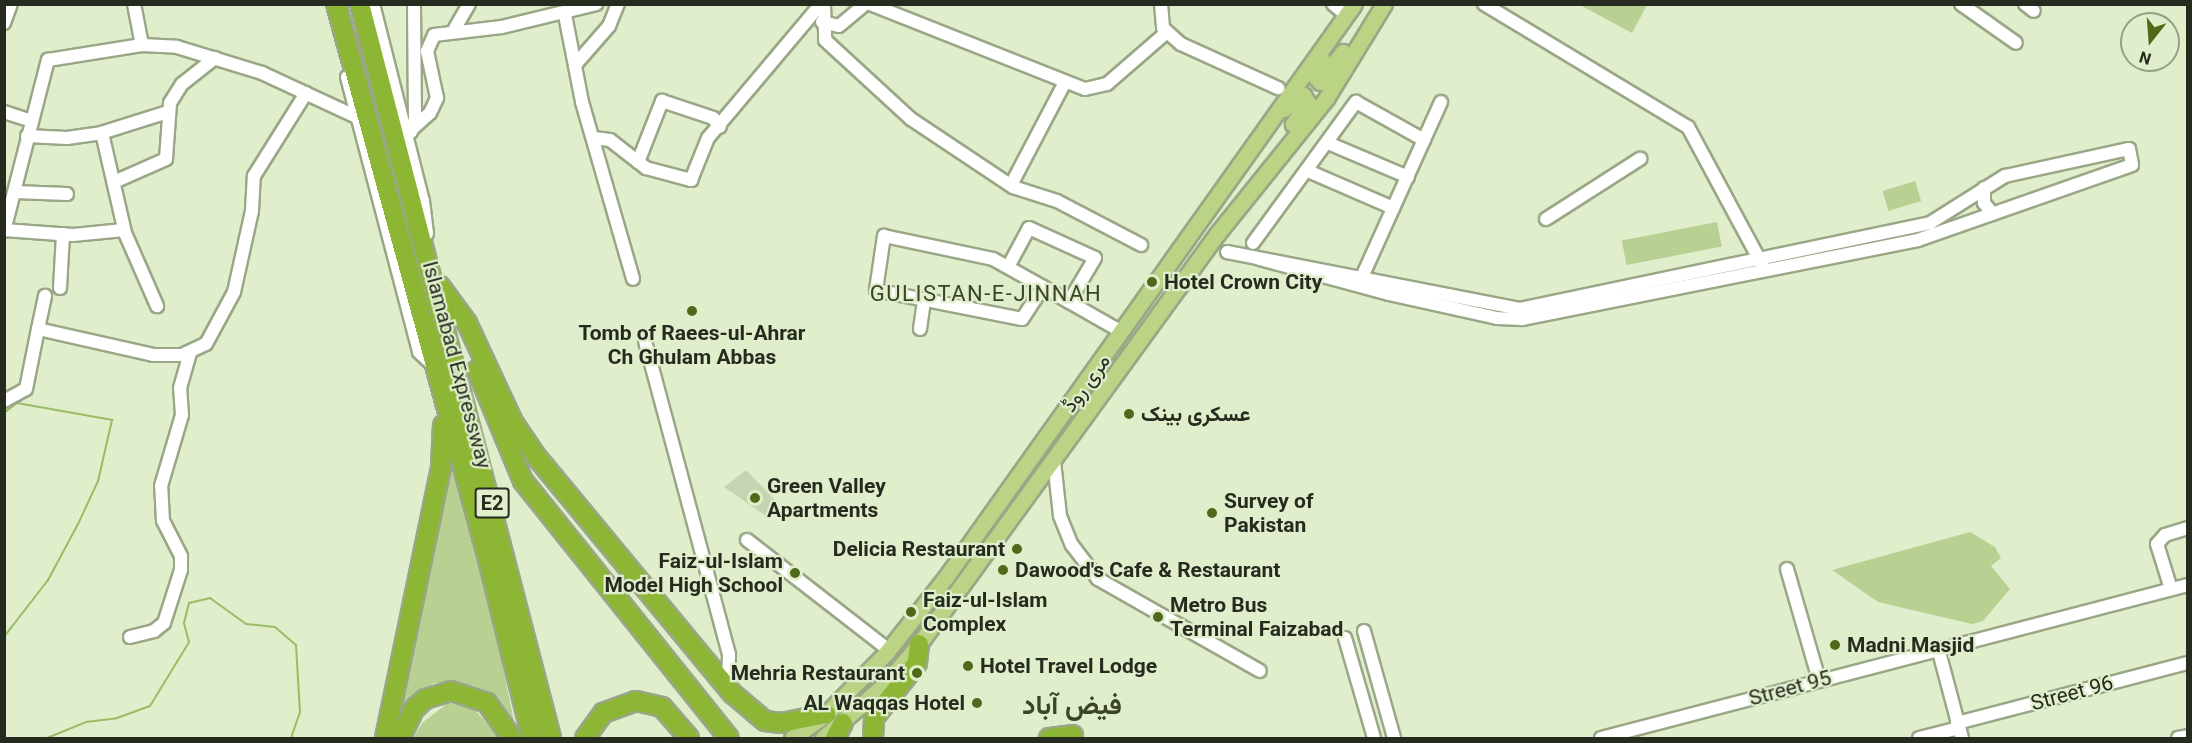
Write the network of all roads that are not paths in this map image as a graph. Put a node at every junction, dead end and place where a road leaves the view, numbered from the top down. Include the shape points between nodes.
1 (11, 4) edge
2 (134, 4) edge
3 (327, 4) edge
4 (336, 4) edge
5 (360, 4) edge
6 (373, 4) edge
7 (414, 4) edge
8 (469, 4) edge
9 (596, 4) edge
10 (618, 4) edge
11 (822, 4) edge
12 (865, 4) edge
13 (870, 4) edge
14 (1161, 4) edge
15 (1333, 4) edge
16 (1361, 4) edge
17 (1374, 4) edge
18 (1384, 4) edge
19 (1484, 4) edge
20 (1961, 4) edge
21 (1350, 10) edge
22 (564, 15) junction
23 (822, 22) junction
24 (4, 23) edge
25 (454, 30) junction
26 (1167, 32) junction
27 (2016, 43) dead end
28 (142, 45) junction
29 (215, 58) junction
30 (575, 65) junction
31 (1065, 82) junction
32 (1278, 88) dead end
33 (306, 93) junction
34 (1441, 102) dead end
35 (4, 112) edge
36 (168, 112) junction
37 (357, 117) junction
38 (31, 121) junction
39 (720, 127) junction
40 (102, 133) junction
41 (27, 136) junction
42 (409, 136) junction
43 (594, 138) junction
44 (1424, 140) junction
45 (1328, 143) junction
46 (1640, 159) dead end
47 (638, 162) junction
48 (1308, 171) junction
49 (1408, 177) junction
50 (114, 182) junction
51 (1011, 186) junction
52 (1984, 188) junction
53 (15, 192) junction
54 (67, 194) dead end
55 (1393, 208) junction
56 (1993, 213) junction
57 (1546, 219) dead end
58 (1932, 229) junction
59 (5, 230) edge
60 (124, 230) junction
61 (63, 234) junction
62 (1217, 234) junction
63 (1253, 243) dead end
64 (1141, 245) dead end
65 (1227, 252) dead end
66 (1259, 259) junction
67 (1173, 262) junction
68 (1762, 265) junction
69 (1008, 267) junction
70 (1362, 277) junction
71 (434, 279) junction
72 (633, 279) dead end
73 (1043, 287) junction
74 (60, 288) dead end
75 (45, 296) dead end
76 (924, 299) junction
77 (1069, 302) junction
78 (157, 306) dead end
79 (38, 329) junction
80 (920, 329) dead end
81 (1121, 333) junction
82 (645, 340) dead end
83 (190, 353) junction
84 (432, 364) junction
85 (4, 401) edge
86 (443, 402) junction
87 (1054, 461) junction
88 (2187, 528) edge
89 (747, 540) dead end
90 (1787, 569) dead end
91 (2187, 585) edge
92 (2170, 589) junction
93 (1364, 631) dead end
94 (130, 637) dead end
95 (1345, 638) dead end
96 (919, 644) junction
97 (1938, 648) junction
98 (889, 650) junction
99 (2187, 663) edge
100 (1260, 671) dead end
101 (1818, 680) junction
102 (728, 687) junction
103 (826, 714) junction
104 (1959, 730) edge
105 (839, 731) edge
106 (1073, 735) dead end
107 (2187, 736) edge
108 (386, 738) edge
109 (400, 738) edge
110 (512, 738) edge
111 (532, 738) edge
112 (551, 738) edge
113 (585, 738) edge
114 (689, 738) edge
115 (729, 738) edge
116 (792, 738) edge
117 (823, 738) edge
118 (873, 738) edge
119 (1049, 738) edge
120 (1374, 738) edge
121 (1394, 738) edge
122 (1601, 738) edge
123 (1919, 738) edge
124 (2178, 738) edge

1 - 24 street
2 - 28 street
3 - 37 street
4 - 84 highway, Islamabad Expressway / E2
5 - 71 highway, Islamabad Expressway / E2
6 - 42 street
7 - 42 street
8 - 25 street
9 - 22 street
10 - 30 street via 609,26
11 - 23 street
11 - 39 street via 780,48
12 - 23 street via 839,26
13 - 31 street
14 - 26 street
15 - 21 street
16 - 17 main road via 1312,73 1313,79 1325,79
18 - 62 main road, مری روڈ via 1327,97
19 - 68 street via 1688,127
20 - 27 street
21 - 67 main road, مری روڈ
22 - 25 street
22 - 30 street
23 - 51 street via 825,40 834,51 911,119
25 - 42 street via 429,40 428,66 437,98 430,113
26 - 31 street via 1107,84 1085,89
26 - 32 street via 1181,44
28 - 29 street via 177,47
28 - 38 street via 50,59
29 - 33 street
29 - 36 street via 182,84
30 - 43 street
31 - 51 street
33 - 37 street
33 - 83 street via 254,176 252,211 228,309 206,344
34 - 44 street
35 - 38 street
36 - 40 street
36 - 50 street via 166,159
37 - 84 street via 419,352
38 - 41 street
39 - 47 street via 708,138 691,180
39 - 47 street via 713,118 665,100
40 - 41 street via 68,138
40 - 50 street
41 - 53 street
42 - 71 street
43 - 47 street via 610,140
43 - 72 street
44 - 45 street via 1356,102
44 - 49 street
45 - 48 street
45 - 49 street
46 - 57 street
48 - 55 street
48 - 63 street
49 - 55 street
50 - 60 street
51 - 64 street via 1057,201
52 - 56 street via 1984,203
52 - 56 street via 2005,176 2130,149 2132,165
52 - 58 street
53 - 54 street
53 - 59 street
55 - 70 street
56 - 58 street
58 - 68 street
59 - 61 street
60 - 61 street
60 - 78 street
61 - 74 street
62 - 67 main road via 1308,103 1303,95 1284,109
62 - 87 main road, مری روڈ
65 - 66 street
66 - 68 street via 1328,280 1508,319
66 - 70 street
67 - 81 main road, مری روڈ
68 - 70 street via 1520,309
69 - 73 street
69 - 76 street via 993,259 884,236 876,290
69 - 77 street via 1029,228 1095,258
71 - 102 highway via 467,323 513,422 535,455
71 - 112 highway, Islamabad Expressway / E2
71 - 115 highway via 466,338 523,481
73 - 76 street via 1022,319
73 - 77 street
75 - 79 street
76 - 80 street
77 - 81 street
79 - 83 street via 130,352
79 - 85 street via 26,389
81 - 98 main road, مری روڈ
82 - 102 street via 729,655
83 - 94 street via 180,388 183,415 161,486 163,521 181,556 181,570 164,622 154,631
84 - 86 highway, Islamabad Expressway / E2
86 - 108 highway via 441,467
86 - 111 highway, Islamabad Expressway / E2
87 - 96 main road, مری روڈ
87 - 100 street via 1060,516 1072,545 1098,579
88 - 92 street via 2165,535 2157,544
89 - 98 street
90 - 101 street
91 - 92 street, Street 95
92 - 97 street, Street 95
93 - 121 street
95 - 120 street
96 - 105 main road, مری روڈ
96 - 118 highway via 916,663 874,718
97 - 101 street, Street 95
97 - 104 street
98 - 103 main road, مری روڈ
99 - 104 street, Street 96
101 - 122 street, Street 95
102 - 103 highway via 765,721 781,723
103 - 116 main road, مری روڈ
104 - 123 street, Street 96
105 - 117 main road, مری روڈ
106 - 119 highway
107 - 124 street
109 - 110 highway via 414,709 425,699 451,691 487,703
113 - 114 highway via 603,713 636,701 662,707

